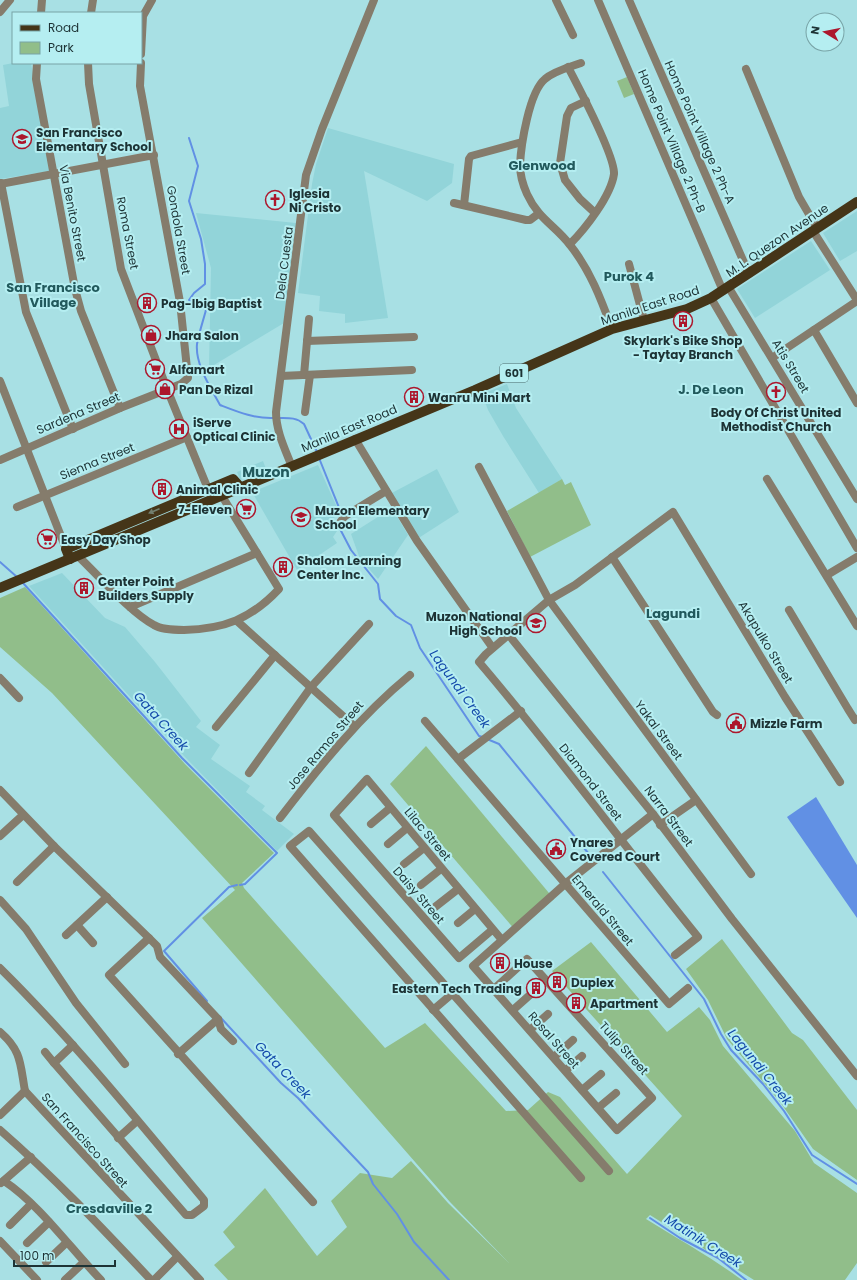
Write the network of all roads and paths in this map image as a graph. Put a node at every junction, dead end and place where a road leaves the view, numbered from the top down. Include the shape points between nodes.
1 (10, 0) edge
2 (42, 0) edge
3 (93, 0) edge
4 (152, 0) edge
5 (556, 0) edge
6 (598, 0) edge
7 (629, 0) edge
8 (373, 1) edge
9 (0, 12) edge
10 (41, 12) edge
11 (91, 12) edge
12 (142, 35) edge
13 (573, 35) dead end
14 (581, 63) dead end
15 (37, 64) edge
16 (88, 64) edge
17 (141, 64) edge
18 (568, 67) junction
19 (746, 69) dead end
20 (586, 101) junction
21 (522, 142) junction
22 (154, 155) junction
23 (103, 164) junction
24 (54, 174) junction
25 (1, 184) edge
26 (857, 202) edge
27 (454, 203) dead end
28 (464, 205) junction
29 (594, 212) junction
30 (538, 214) junction
31 (815, 229) junction
32 (570, 244) junction
33 (629, 264) dead end
34 (749, 274) junction
35 (726, 289) junction
36 (711, 298) junction
37 (857, 301) edge
38 (309, 319) dead end
39 (644, 320) junction
40 (612, 329) junction
41 (814, 330) junction
42 (414, 337) dead end
43 (307, 341) junction
44 (772, 358) junction
45 (412, 370) dead end
46 (307, 375) junction
47 (281, 376) junction
48 (0, 381) edge
49 (167, 390) junction
50 (857, 402) edge
51 (120, 408) junction
52 (305, 412) dead end
53 (73, 428) junction
54 (187, 437) junction
55 (355, 439) junction
56 (26, 449) junction
57 (0, 460) edge
58 (292, 467) junction
59 (479, 467) dead end
60 (767, 479) dead end
61 (241, 488) junction
62 (208, 489) junction
63 (386, 491) junction
64 (44, 495) junction
65 (222, 496) junction
66 (857, 499) edge
67 (213, 500) junction
68 (17, 507) dead end
69 (136, 519) junction
70 (338, 525) dead end
71 (141, 530) junction
72 (857, 548) edge
73 (66, 549) junction
74 (257, 553) junction
75 (74, 557) junction
76 (612, 557) junction
77 (857, 557) edge
78 (827, 575) junction
79 (0, 588) edge
80 (549, 600) junction
81 (130, 607) junction
82 (789, 610) dead end
83 (237, 621) junction
84 (369, 624) dead end
85 (857, 626) edge
86 (508, 634) junction
87 (492, 647) junction
88 (275, 655) junction
89 (410, 675) dead end
90 (0, 678) edge
91 (311, 687) junction
92 (19, 698) dead end
93 (521, 711) junction
94 (717, 715) dead end
95 (857, 719) edge
96 (425, 721) dead end
97 (354, 726) junction
98 (216, 727) dead end
99 (458, 759) junction
100 (249, 773) dead end
101 (840, 782) dead end
102 (0, 790) edge
103 (696, 800) junction
104 (390, 808) junction
105 (653, 814) junction
106 (23, 815) junction
107 (334, 815) joint
108 (280, 818) dead end
109 (371, 824) dead end
110 (660, 825) junction
111 (407, 828) junction
112 (0, 836) edge
113 (622, 840) junction
114 (388, 844) dead end
115 (54, 846) junction
116 (424, 848) junction
117 (404, 864) dead end
118 (441, 869) junction
119 (751, 874) dead end
120 (17, 882) dead end
121 (565, 884) junction
122 (421, 885) dead end
123 (458, 889) junction
124 (107, 897) junction
125 (0, 900) edge
126 (435, 907) dead end
127 (475, 909) junction
128 (458, 923) dead end
129 (76, 925) junction
130 (492, 930) junction
131 (66, 936) dead end
132 (149, 938) junction
133 (502, 940) junction
134 (93, 943) dead end
135 (675, 956) dead end
136 (0, 968) edge
137 (688, 988) dead end
138 (494, 989) junction
139 (453, 993) junction
140 (531, 994) dead end
141 (433, 1010) junction
142 (513, 1010) junction
143 (548, 1014) dead end
144 (218, 1019) junction
145 (530, 1030) junction
146 (0, 1032) edge
147 (573, 1040) dead end
148 (233, 1041) dead end
149 (73, 1045) junction
150 (45, 1052) dead end
151 (178, 1054) junction
152 (582, 1056) dead end
153 (554, 1057) junction
154 (54, 1063) junction
155 (125, 1064) dead end
156 (566, 1070) junction
157 (601, 1074) dead end
158 (857, 1076) edge
159 (582, 1090) junction
160 (25, 1091) junction
161 (616, 1093) dead end
162 (598, 1108) junction
163 (0, 1115) edge
164 (138, 1121) junction
165 (0, 1130) edge
166 (617, 1130) joint
167 (118, 1138) junction
168 (31, 1157) junction
169 (609, 1171) dead end
170 (581, 1178) dead end
171 (2, 1182) edge
172 (313, 1202) dead end
173 (31, 1204) junction
174 (49, 1222) junction
175 (10, 1225) dead end
176 (0, 1241) edge
177 (27, 1243) dead end
178 (66, 1243) junction
179 (177, 1257) junction
180 (46, 1262) dead end
181 (84, 1262) junction
182 (37, 1280) edge
183 (65, 1280) edge
184 (101, 1280) edge
185 (152, 1280) edge
186 (200, 1280) edge

1 - 9 street
2 - 10 street
3 - 11 street
4 - 12 street via 143,16
5 - 13 street
6 - 35 street, Home Point Village 2 Ph-B
7 - 34 street, Home Point Village 2 Ph-A
8 - 47 street, Dela Cuesta via 306,175
14 - 18 street
15 - 24 street, Via Benito Street via 36,79
16 - 23 street, Roma Street via 89,84
17 - 22 street, Gondola Street via 140,86
18 - 20 street
18 - 21 street via 545,79 537,90
19 - 31 street via 799,197
20 - 29 street via 614,173 606,196
20 - 29 street via 571,108 567,116 560,163 565,180
21 - 28 street via 471,156
21 - 30 street via 521,179
22 - 23 street
22 - 49 street, Gondola Street via 180,302 188,370 188,378
23 - 24 street
23 - 49 street, Roma Street via 121,269
24 - 25 street
24 - 51 street, Via Benito Street via 81,311
25 - 53 street via 26,312
26 - 31 main road, M. L. Quezon Avenue / 601
27 - 28 street
28 - 30 street via 526,220
29 - 32 street via 584,230
30 - 32 street
31 - 34 main road, M. L. Quezon Avenue / 601
31 - 37 street
32 - 40 street via 598,292
33 - 39 street
34 - 35 main road, M. L. Quezon Avenue / 601
35 - 36 main road, M. L. Quezon Avenue / 601
35 - 44 street, Atis Street
36 - 39 main road, Manila East Road / 601 via 687,309
36 - 72 street
37 - 41 street
38 - 43 street
39 - 40 main road, Manila East Road / 601
40 - 55 main road, Manila East Road / 601
41 - 44 street
41 - 50 street
42 - 43 street
43 - 46 street
44 - 66 street, Atis Street
45 - 46 street
46 - 47 street
46 - 52 street
47 - 58 street, Dela Cuesta via 276,421
48 - 56 street
49 - 51 street, Sardena Street
49 - 54 street, Roma Street
51 - 53 street, Sardena Street
53 - 56 street, Sardena Street
54 - 62 street, Roma Street
54 - 64 street, Sienna Street
55 - 58 main road, Manila East Road / 601
55 - 63 street
56 - 57 street, Sardena Street
56 - 64 street
58 - 61 main road, Manila East Road / 601
59 - 80 street, Yakal Street
60 - 78 street
61 - 62 main road via 233,479
61 - 65 main road, Manila East Road / 601
62 - 67 main road
62 -> 69 main road
63 - 70 street via 345,516
63 - 87 street via 417,541
64 - 68 street, Sienna Street
64 - 73 street
65 - 67 main road, Manila East Road / 601
65 - 74 street
67 - 71 main road, Manila East Road / 601
69 - 71 main road
69 - 73 main road
71 - 75 main road, Manila East Road / 601
73 - 75 main road
74 - 81 street
74 - 83 street via 279,590 250,614
75 - 79 main road, Manila East Road / 601
75 - 81 street
76 - 80 street via 575,585
76 - 94 street
76 - 101 street, Akapulko Street via 673,512 785,697
77 - 78 street
78 - 85 street
80 - 86 street
80 - 103 street, Yakal Street
81 - 83 street via 155,626 174,630 221,626
82 - 95 street via 848,709 855,720
83 - 88 street
84 - 91 street
86 - 87 street
86 - 105 street, Narra Street
87 - 93 street, Diamond Street via 479,662
88 - 91 street
88 - 98 street
89 - 97 street, Jose Ramos Street
90 - 92 street
91 - 97 street
91 - 100 street
93 - 99 street
93 - 113 street, Diamond Street
96 - 99 street, Emerald Street
97 - 108 street, Jose Ramos Street
99 - 121 street, Emerald Street
102 - 106 street
103 - 110 street
103 - 119 street, Yakal Street
104 - 107 street, Lilac Street via 367,779
104 - 109 street
104 - 111 street, Lilac Street
105 - 110 street, Narra Street
105 - 113 street
106 - 112 street
106 - 115 street
107 - 130 street, Daisy Street via 459,958
110 - 158 street, Narra Street
111 - 114 street
111 - 116 street, Lilac Street
113 - 121 street
113 - 135 street, Diamond Street via 698,937
115 - 120 street
115 - 124 street
116 - 117 street
116 - 118 street, Lilac Street
118 - 122 street
118 - 123 street, Lilac Street
121 - 133 street
121 - 137 street, Emerald Street via 669,1004
123 - 126 street
123 - 127 street, Lilac Street
124 - 129 street
124 - 132 street
125 - 155 street via 26,929 76,1003
127 - 128 street
127 - 130 street, Lilac Street
129 - 131 street
129 - 134 street
130 - 133 street, Lilac Street
132 - 144 street via 157,946 160,956
132 - 151 street via 109,975
133 - 138 street, Rosal Street via 473,966
136 - 149 street via 44,1011
138 - 142 street, Rosal Street
138 - 166 street, Tulip Street via 527,959 652,1098
139 - 141 street
139 - 141 street via 309,831 290,846
139 - 169 street
140 - 142 street
141 - 170 street
142 - 145 street, Rosal Street
143 - 145 street
144 - 148 street via 221,1029
144 - 151 street
145 - 153 street, Rosal Street
146 - 160 street via 11,1042 19,1056
147 - 153 street
149 - 154 street
149 - 164 street
150 - 154 street
151 - 172 street
152 - 156 street
153 - 156 street, Rosal Street
154 - 167 street
156 - 159 street, Rosal Street
157 - 159 street
159 - 162 street, Rosal Street
160 - 163 street
160 - 179 street, San Francisco Street
161 - 162 street
162 - 166 street, Rosal Street
164 - 167 street
164 - 167 street via 204,1200 204,1206 192,1215 186,1215
165 - 168 street
168 - 171 street
168 - 185 street
171 - 173 street via 16,1189
173 - 174 street
173 - 175 street
174 - 177 street
174 - 178 street
176 - 182 street
178 - 180 street
178 - 181 street
179 - 185 street
179 - 186 street, San Francisco Street
181 - 183 street
181 - 184 street

